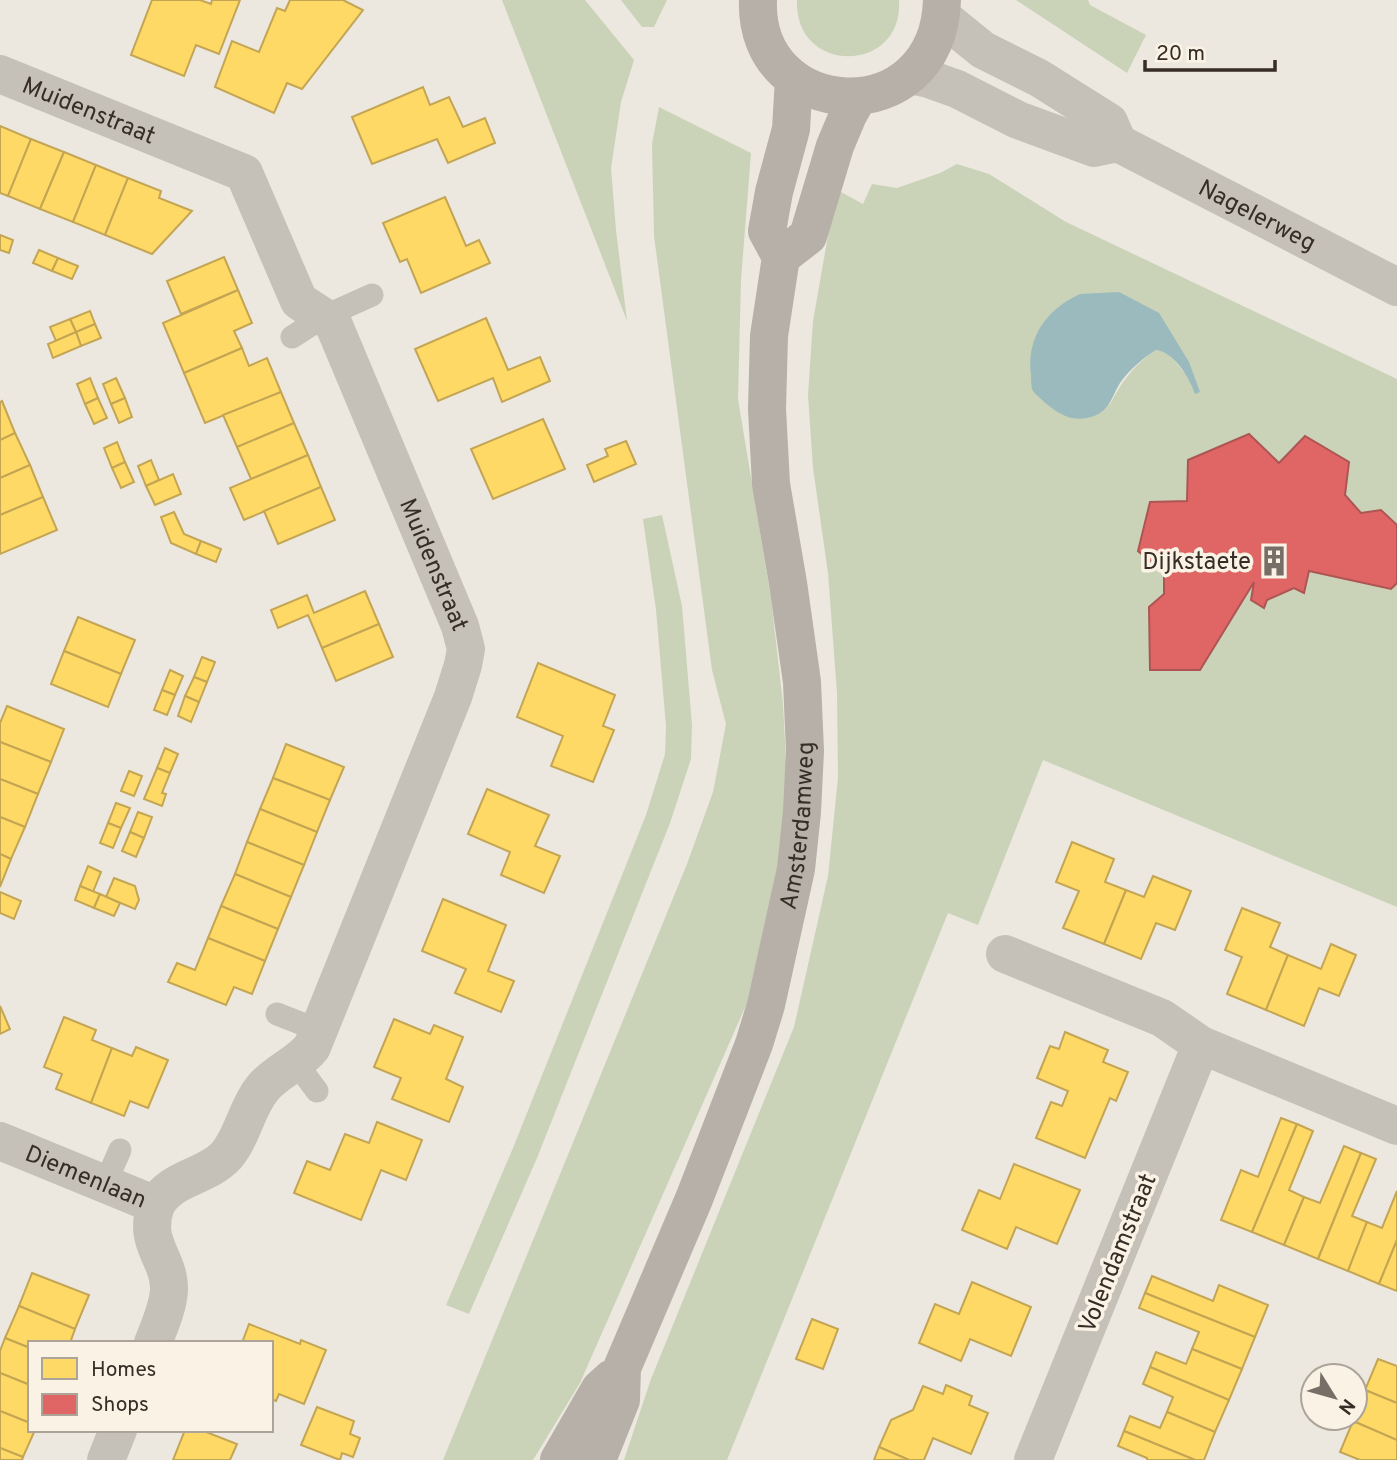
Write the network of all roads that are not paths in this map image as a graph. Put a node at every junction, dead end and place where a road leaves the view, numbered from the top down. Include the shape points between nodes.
1 (756, 1) edge
2 (941, 8) edge
3 (0, 74) edge
4 (910, 75) junction
5 (794, 79) junction
6 (858, 97) junction
7 (1118, 143) junction
8 (781, 257) junction
9 (1397, 287) edge
10 (372, 295) dead end
11 (307, 327) junction
12 (1005, 954) dead end
13 (277, 1014) dead end
14 (318, 1030) junction
15 (1201, 1045) junction
16 (1397, 1126) edge
17 (0, 1141) edge
18 (120, 1150) dead end
19 (106, 1184) junction
20 (156, 1205) junction
21 (154, 1341) edge
22 (622, 1368) junction
23 (117, 1432) edge
24 (106, 1460) edge
25 (559, 1460) edge
26 (597, 1460) edge
27 (1032, 1460) edge

1 - 5 main road via 766,46
2 - 4 main road via 931,49
2 - 7 street, Nagelerweg via 983,50 1110,122
3 - 11 street, Muidenstraat via 244,173
4 - 6 main road via 885,90
4 - 7 street, Nagelerweg via 957,89 1017,120 1094,148
5 - 6 main road via 825,94
5 - 8 main road via 790,129 767,231
6 - 8 main road via 835,146 808,236
7 - 9 street, Nagelerweg
8 - 22 main road, Amsterdamweg via 769,336 767,409 771,484 802,682 804,763 796,869 754,1044
10 - 11 lane
11 - 14 street, Muidenstraat via 333,323 450,600 466,649 453,697
12 - 15 street via 1162,1018
13 - 14 lane
14 - 20 street, Muidenstraat via 307,1077 273,1078 260,1091 225,1157 165,1191
15 - 16 street
15 - 27 street, Volendamstraat
17 - 19 street, Diemenlaan
18 - 19 lane
19 - 20 street, Diemenlaan
20 - 21 street, Diemenlaan via 153,1238 169,1290
22 - 25 main road, Amsterdamweg via 600,1389
22 - 26 main road, Amsterdamweg via 621,1400
23 - 24 street

